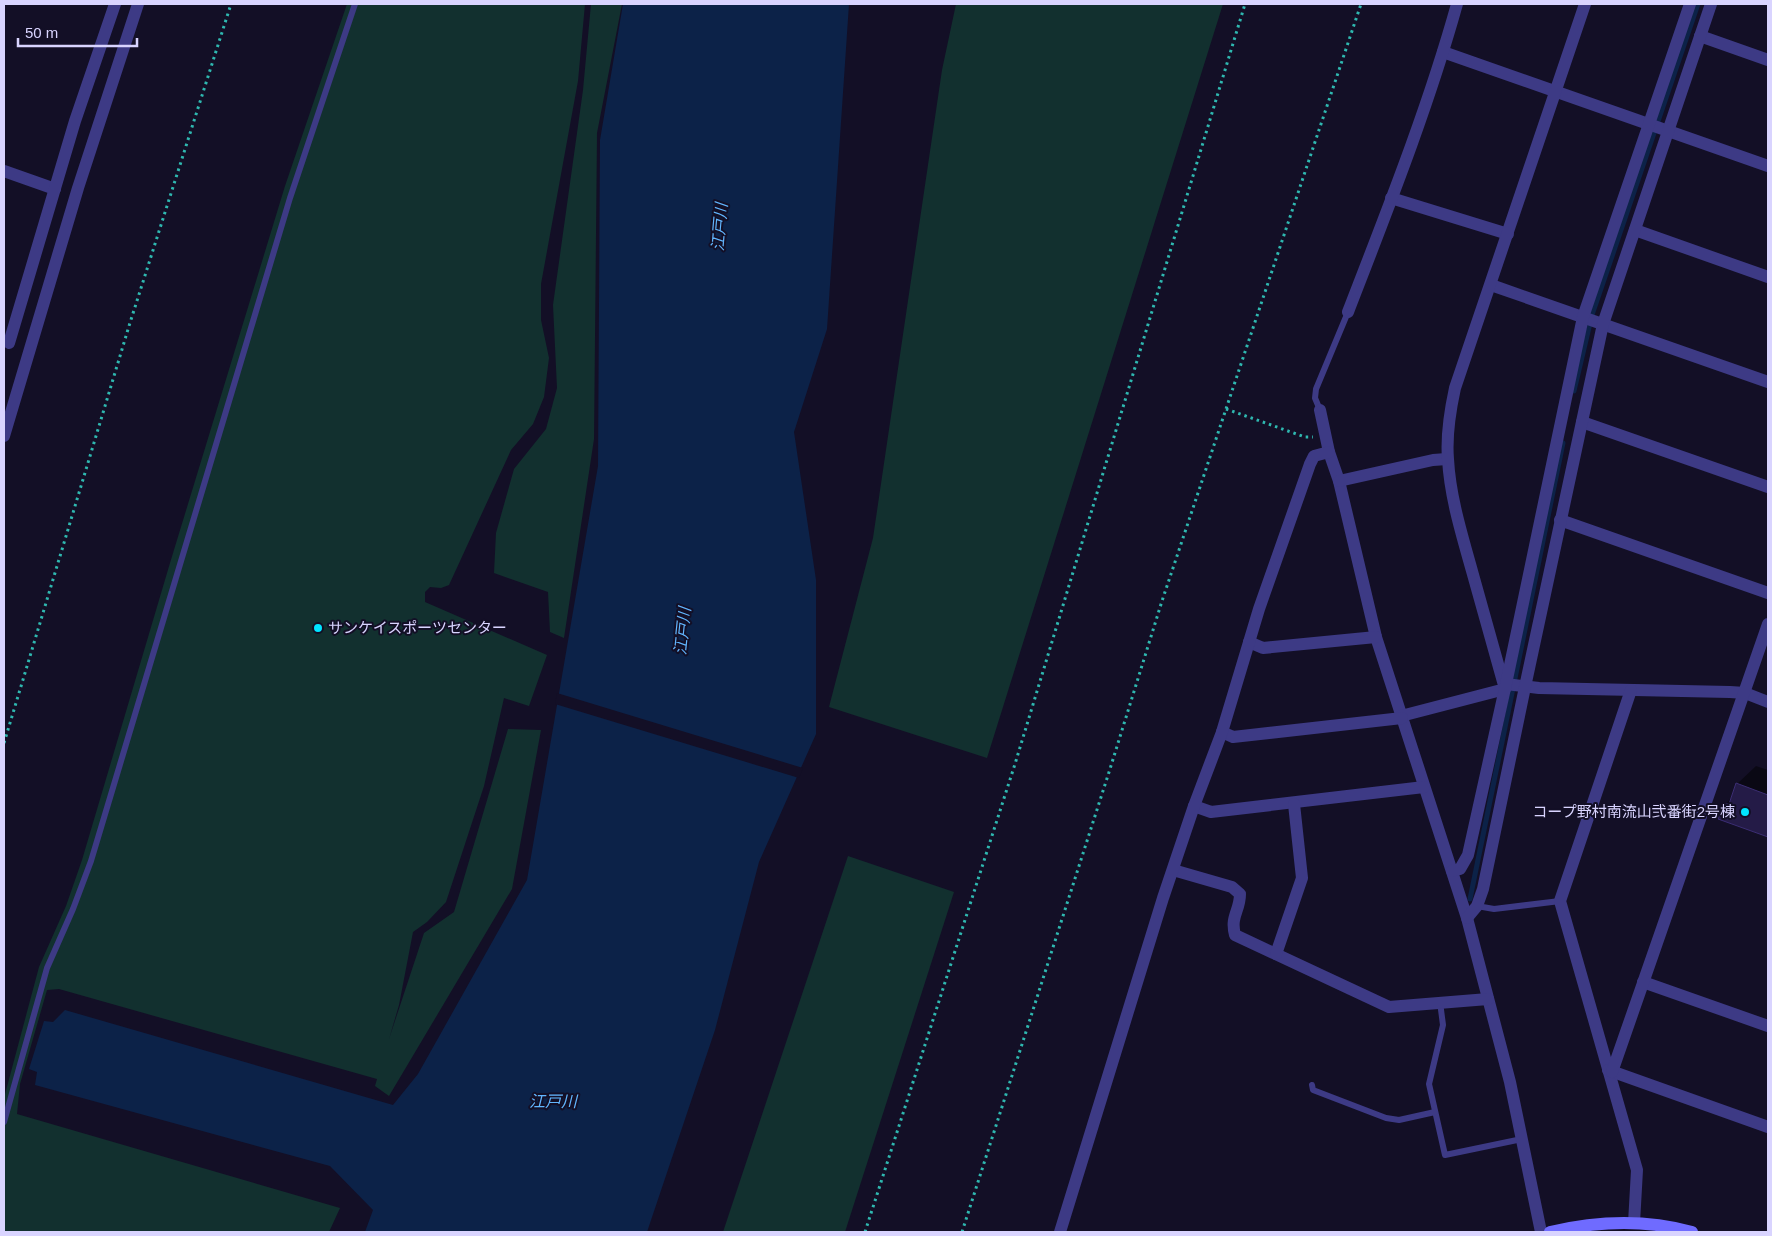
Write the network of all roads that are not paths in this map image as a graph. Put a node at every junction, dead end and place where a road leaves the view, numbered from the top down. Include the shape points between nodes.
1 (116, 4) edge
2 (138, 4) edge
3 (355, 4) edge
4 (1457, 4) edge
5 (1585, 4) edge
6 (1690, 4) edge
7 (1711, 4) edge
8 (1700, 36) junction
9 (1443, 52) junction
10 (1768, 60) edge
11 (1556, 90) junction
12 (1649, 124) junction
13 (1669, 131) junction
14 (1768, 166) edge
15 (4, 171) edge
16 (55, 189) junction
17 (1391, 198) junction
18 (1635, 230) junction
19 (1508, 234) junction
20 (1768, 277) edge
21 (1491, 285) junction
22 (1348, 312) joint
23 (1583, 317) junction
24 (1603, 324) junction
25 (7, 342) edge
26 (29, 353) junction
27 (1768, 382) edge
28 (1320, 410) joint
29 (1582, 422) junction
30 (4, 436) edge
31 (1329, 452) junction
32 (1448, 459) junction
33 (1339, 481) junction
34 (1768, 487) edge
35 (1560, 520) junction
36 (1768, 593) edge
37 (1768, 624) edge
38 (1376, 637) junction
39 (1249, 642) junction
40 (1505, 686) junction
41 (1524, 687) junction
42 (1630, 690) junction
43 (1745, 693) junction
44 (1768, 702) edge
45 (1401, 717) junction
46 (1222, 732) junction
47 (1424, 788) junction
48 (1294, 804) junction
49 (1194, 806) junction
50 (1173, 870) junction
51 (1452, 871) junction
52 (1560, 902) junction
53 (1477, 906) junction
54 (1467, 918) junction
55 (1276, 954) junction
56 (1644, 982) junction
57 (1488, 999) junction
58 (1440, 1002) junction
59 (1768, 1026) edge
60 (1610, 1071) junction
61 (1312, 1085) dead end
62 (1435, 1112) junction
63 (4, 1122) edge
64 (1768, 1127) edge
65 (1522, 1139) junction
66 (1634, 1223) junction
67 (1060, 1232) edge
68 (1541, 1232) edge
69 (1550, 1232) edge
70 (1692, 1232) edge

1 - 16 street
2 - 26 street
3 - 63 lane via 290,198 90,861 47,968
4 - 9 street
5 - 11 street
6 - 12 street
7 - 8 street
8 - 10 street
8 - 13 street
9 - 11 street
9 - 17 street
11 - 12 street
11 - 19 street
12 - 13 street
12 - 23 street
13 - 14 street
13 - 18 street
15 - 16 street
16 - 25 street
17 - 19 street
17 - 22 street
18 - 20 street
18 - 24 street
19 - 21 street
21 - 23 street
21 - 32 street via 1455,388 1448,428
22 - 28 lane via 1316,389 1315,398
23 - 24 street
23 - 40 street
24 - 27 street
24 - 29 street
25 - 26 street
26 - 30 street
28 - 31 street
29 - 34 street
29 - 35 street
31 - 33 street
31 - 39 street via 1314,456 1310,464
32 - 33 street
32 - 40 street via 1451,490 1465,548
33 - 38 street
35 - 36 street
35 - 41 street
37 - 43 street
38 - 39 street via 1263,648
38 - 45 street
39 - 46 street
40 - 41 street
40 - 45 street
40 - 51 street via 1468,855 1460,869
41 - 42 street
41 - 53 street
42 - 43 street
42 - 52 street
43 - 44 street
43 - 56 street
45 - 46 street via 1233,737
45 - 47 street
46 - 49 street
47 - 48 street
47 - 51 street
48 - 49 street via 1211,812
48 - 55 street via 1302,878
49 - 50 street
50 - 55 street via 1232,887 1240,894 1232,924 1235,935
50 - 67 street
51 - 54 street
52 - 53 lane via 1494,909
52 - 60 street
53 - 54 street
54 - 57 street
55 - 58 street via 1389,1007
56 - 59 street
56 - 60 street
57 - 58 street
57 - 65 street
58 - 62 lane via 1444,1025 1429,1084
60 - 64 street
60 - 66 street via 1637,1170
61 - 62 lane via 1313,1090 1386,1118 1399,1120
62 - 65 lane via 1445,1155
65 - 68 street
66 - 69 street via 1587,1225
66 - 70 street

